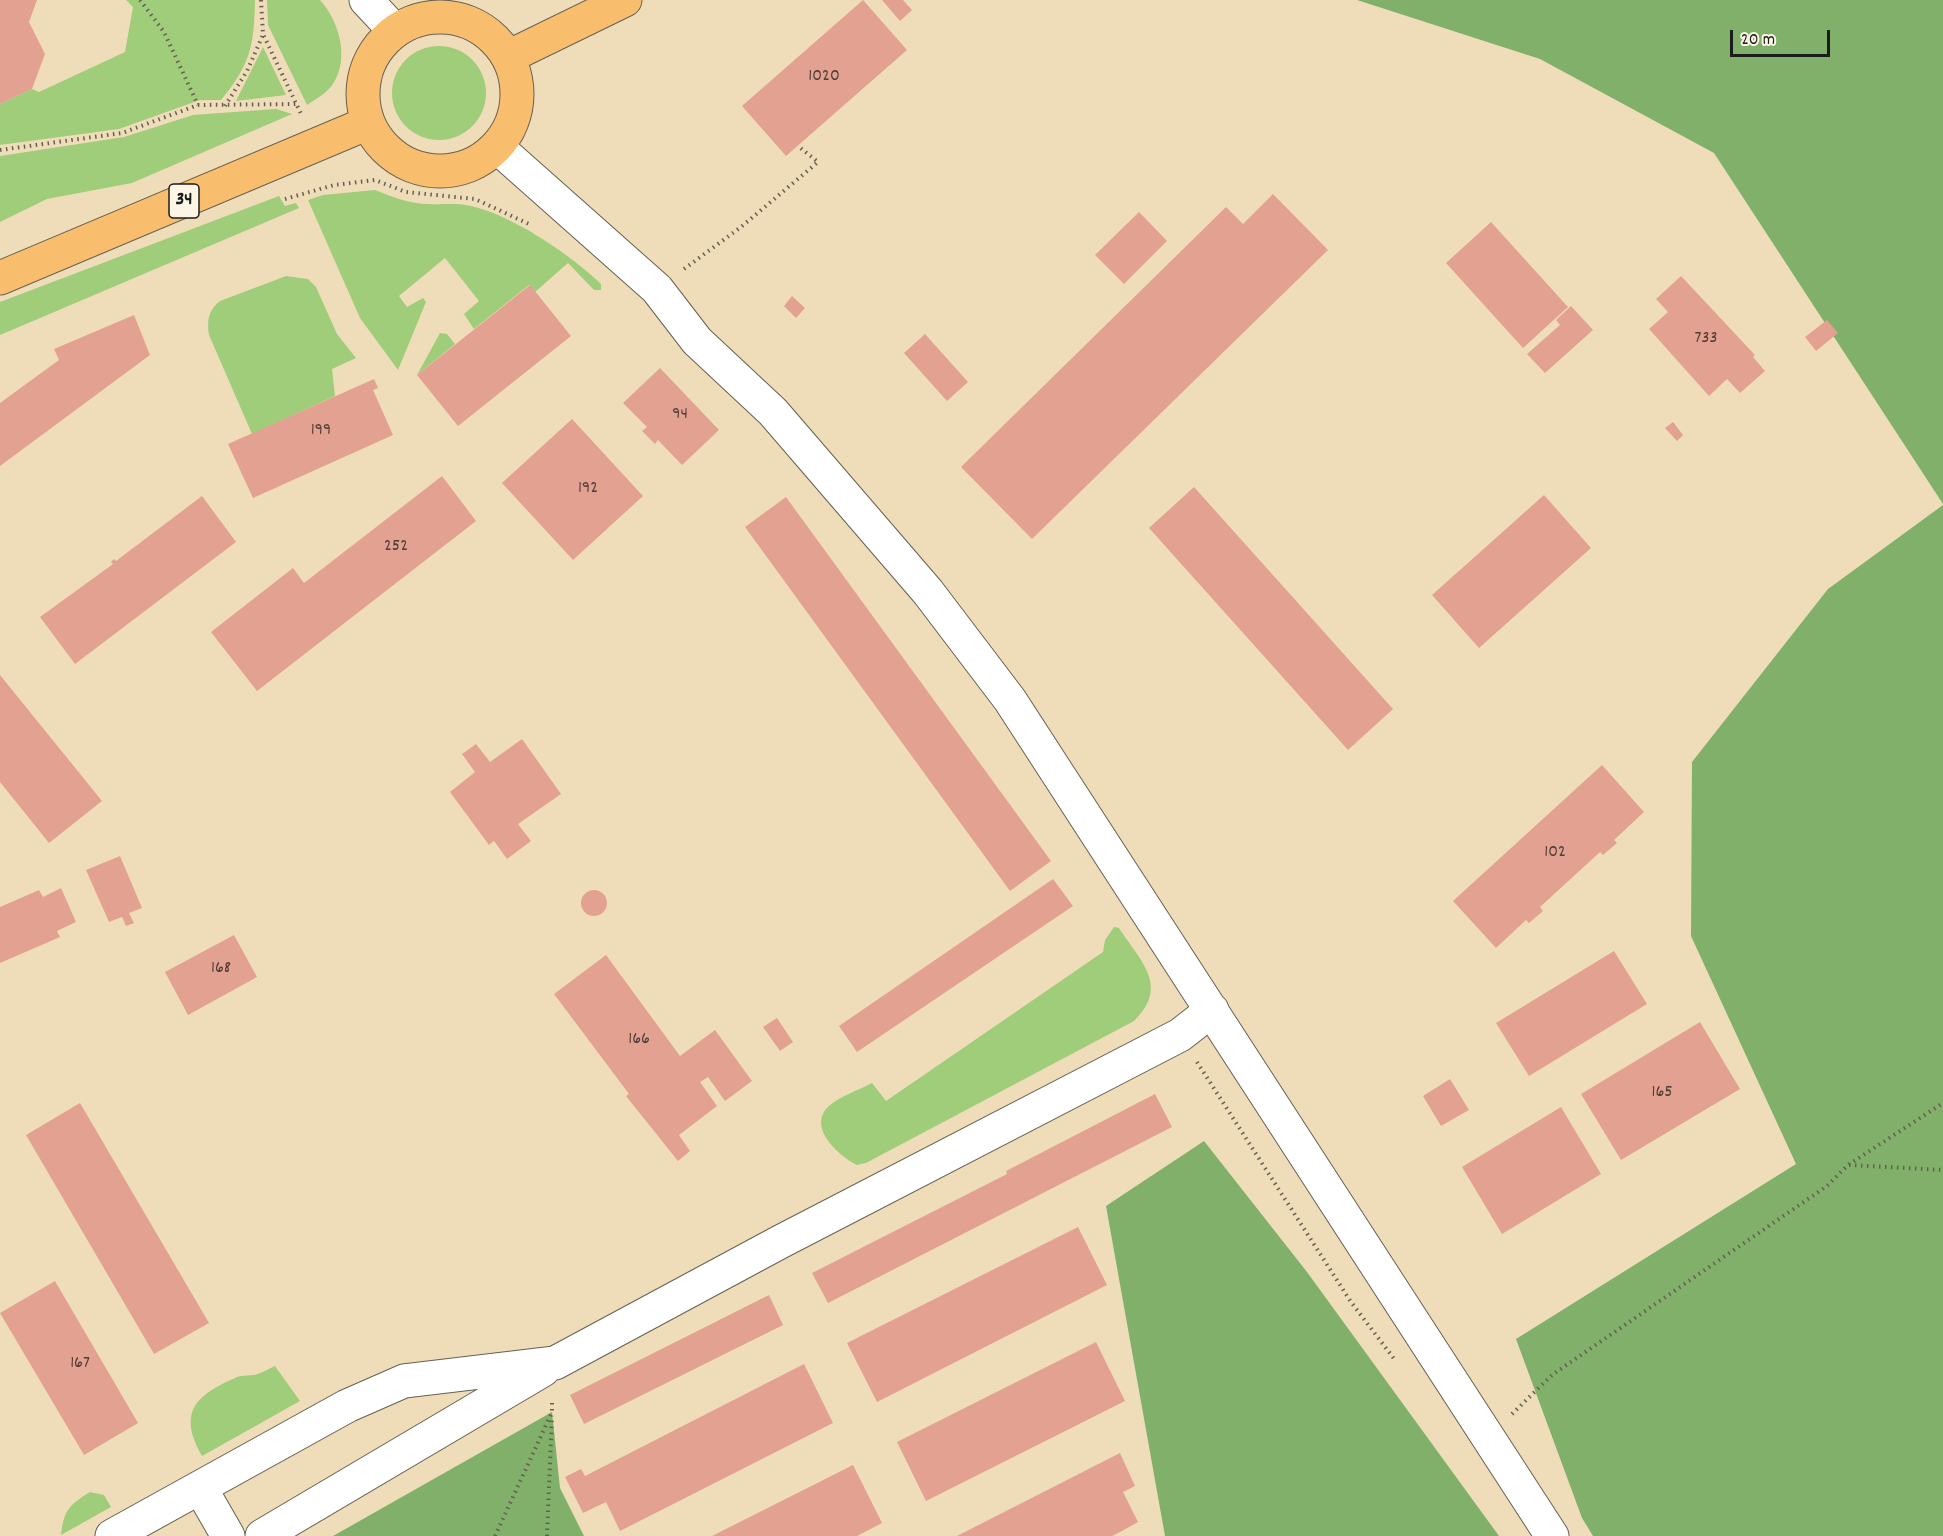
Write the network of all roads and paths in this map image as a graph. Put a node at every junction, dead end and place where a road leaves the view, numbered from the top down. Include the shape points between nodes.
1 (140, 0) edge
2 (261, 0) edge
3 (366, 0) edge
4 (625, 0) edge
5 (395, 31) junction
6 (263, 34) junction
7 (508, 57) junction
8 (198, 105) junction
9 (225, 106) junction
10 (368, 123) junction
11 (798, 146) dead end
12 (496, 147) junction
13 (0, 150) edge
14 (285, 200) dead end
15 (531, 225) dead end
16 (0, 278) edge
17 (657, 289) junction
18 (1212, 1010) junction
19 (1943, 1103) edge
20 (1848, 1165) junction
21 (1943, 1170) edge
22 (555, 1364) junction
23 (552, 1412) junction
24 (1487, 1437) junction
25 (201, 1489) junction
26 (112, 1536) edge
27 (228, 1536) edge
28 (262, 1536) edge
29 (495, 1536) edge
30 (547, 1536) edge
31 (1552, 1536) edge

1 - 8 path via 164,32
2 - 6 path
3 - 5 street
4 - 7 main road
5 - 7 main road via 414,21 435,17 457,19 495,40
5 - 10 main road via 377,49 365,72 362,98
6 - 9 path via 247,71
6 - 9 path via 297,104
7 - 12 main road via 515,75 515,113
8 - 9 path
8 - 13 path via 122,133
10 - 12 main road via 379,143 395,158 415,168 459,170 480,161
10 - 16 main road, 34
11 - 17 path via 818,162 741,227
12 - 17 street
14 - 15 path via 334,185 375,180 406,192 475,199
17 - 18 street via 697,341 772,412 928,592 1010,700
18 - 22 street via 1180,1035
18 - 24 street
19 - 20 path
20 - 21 path
20 - 24 path via 1827,1186 1552,1375
22 - 23 path
22 - 25 street via 404,1381 347,1406
22 - 28 street
23 - 29 path
23 - 30 path
24 - 31 street
25 - 26 street
25 - 27 street

